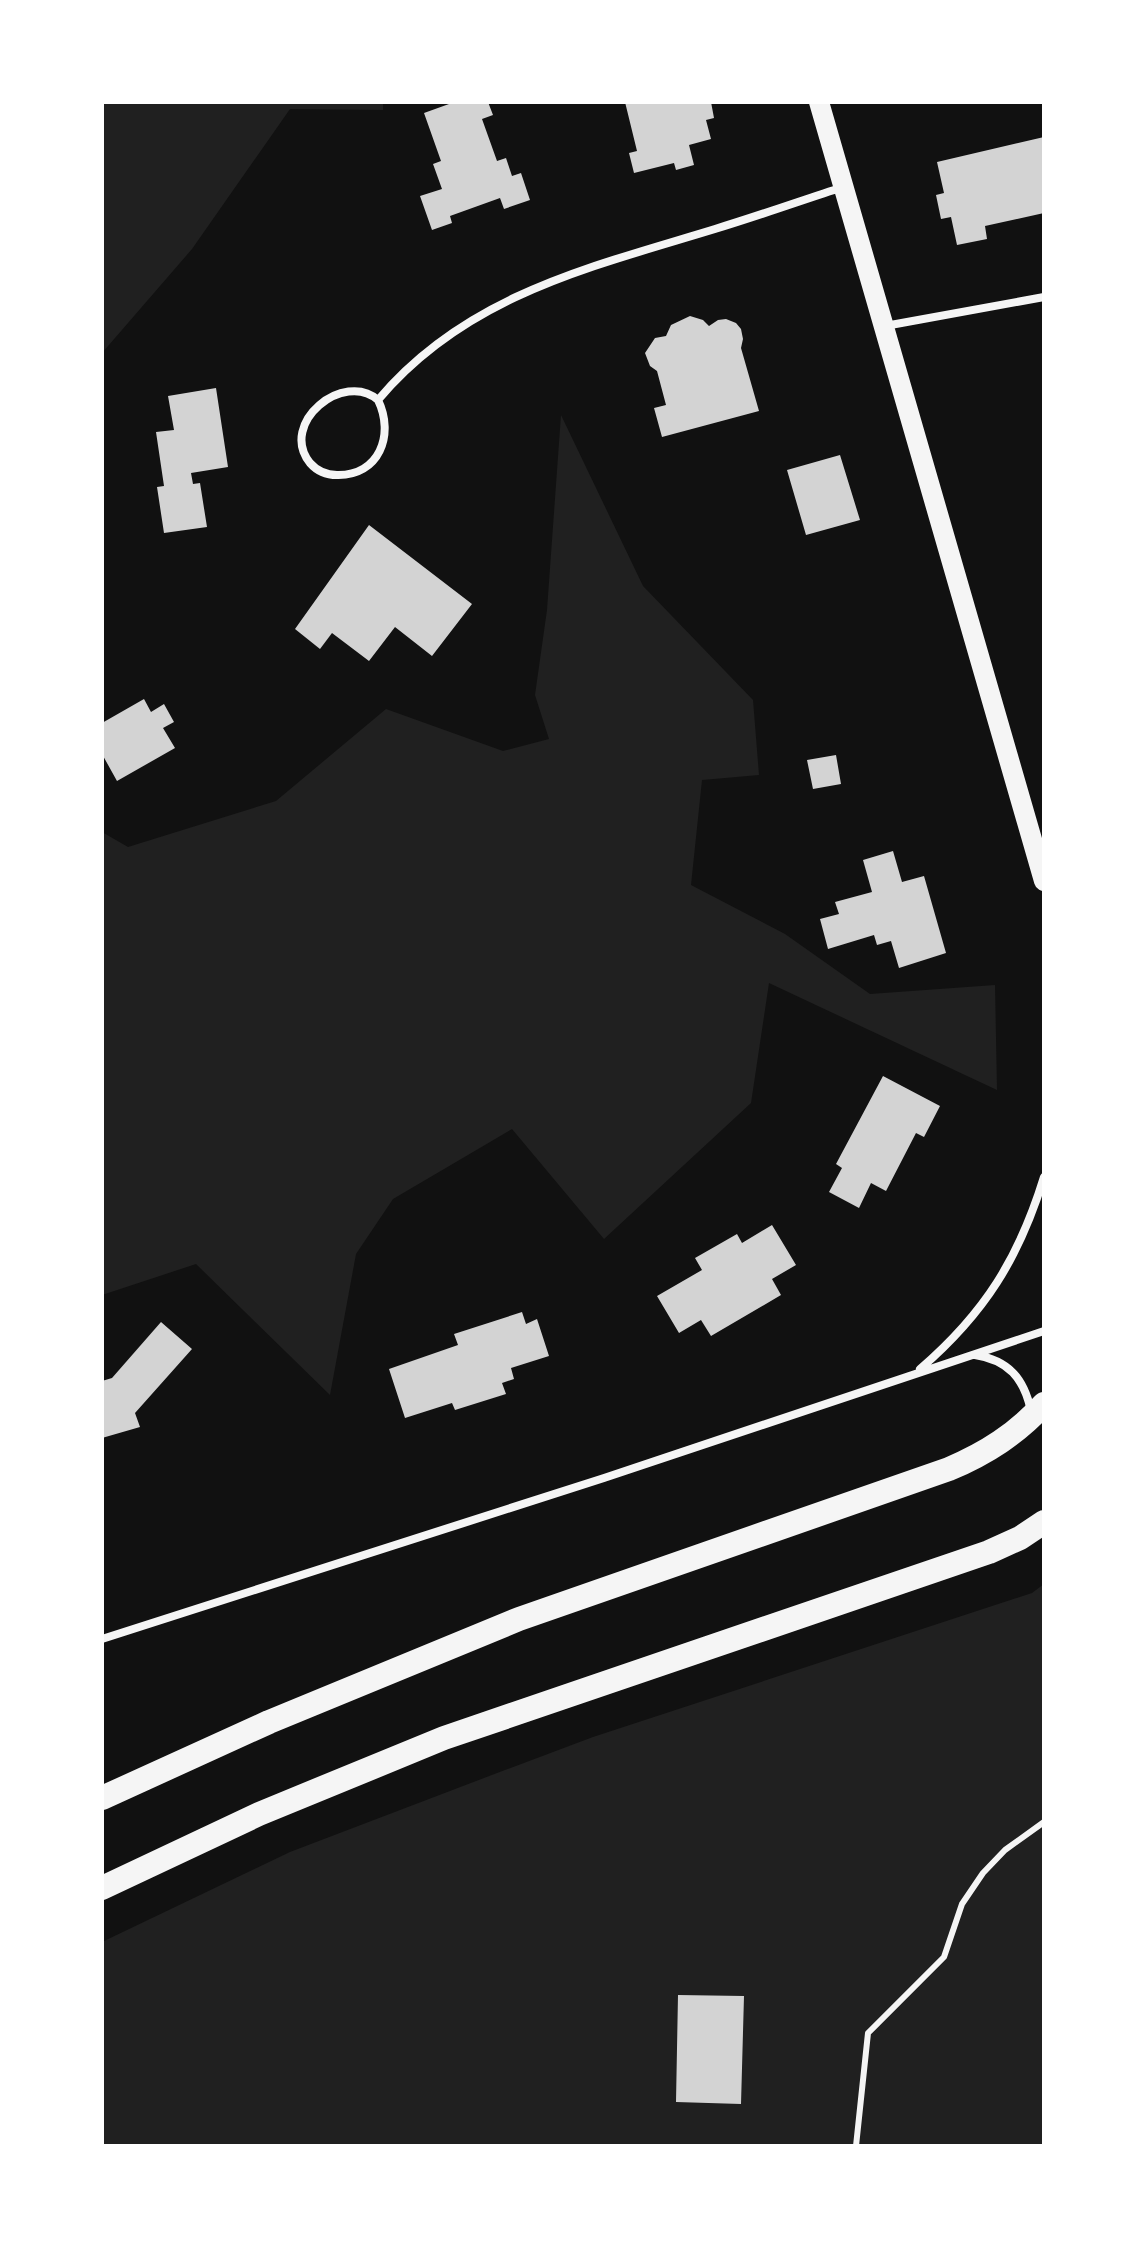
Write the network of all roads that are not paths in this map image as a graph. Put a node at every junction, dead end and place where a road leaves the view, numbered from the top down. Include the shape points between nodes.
1 (819, 102) edge
2 (843, 187) junction
3 (1044, 297) edge
4 (885, 326) junction
5 (378, 400) junction
6 (1044, 881) edge
7 (1044, 1177) edge
8 (1044, 1331) edge
9 (971, 1354) junction
10 (916, 1372) junction
11 (1038, 1410) edge
12 (1044, 1522) edge
13 (102, 1639) edge
14 (169, 1768) junction
15 (102, 1798) edge
16 (102, 1809) edge
17 (1044, 1822) edge
18 (102, 1888) edge
19 (856, 2146) edge

1 - 2 main road
2 - 4 main road
2 - 5 street via 543,284 448,336 401,373
3 - 4 street
4 - 6 main road
5 - 5 street via 363,391 348,392 311,411 301,448 313,467 330,475 348,475 379,456 385,428
7 - 10 street via 1025,1234 1004,1273 965,1325
8 - 9 street
9 - 10 street
9 - 11 street via 1010,1367
10 - 13 street
11 - 14 highway via 1010,1437 949,1469 519,1619
12 - 18 highway via 989,1552 444,1738 259,1814
14 - 15 highway
14 - 16 highway
17 - 19 lane via 983,1873 962,1904 944,1957 868,2033

